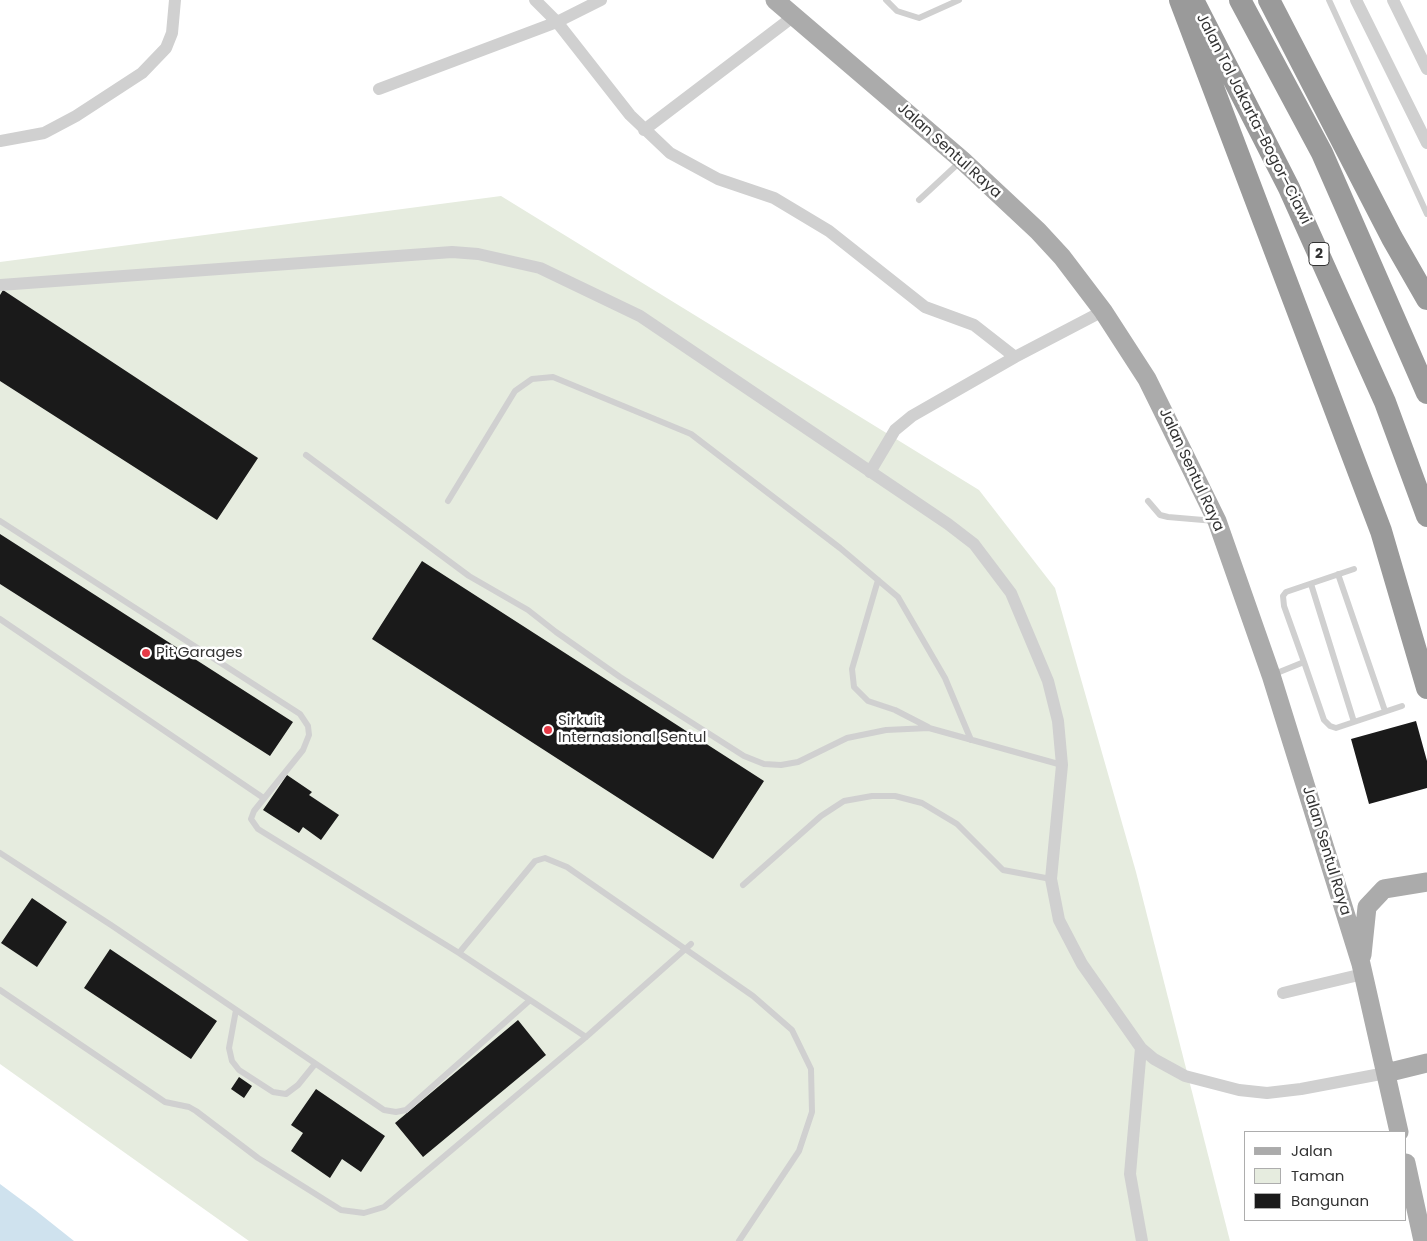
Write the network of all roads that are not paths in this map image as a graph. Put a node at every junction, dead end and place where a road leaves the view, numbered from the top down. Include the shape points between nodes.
1 (175, 0) edge
2 (534, 0) edge
3 (601, 0) edge
4 (775, 0) edge
5 (886, 0) edge
6 (959, 0) edge
7 (1180, 0) edge
8 (1193, 0) edge
9 (1240, 0) edge
10 (1269, 0) edge
11 (1329, 0) edge
12 (1356, 0) edge
13 (1393, 0) edge
14 (794, 16) junction
15 (557, 22) junction
16 (1427, 69) edge
17 (379, 89) dead end
18 (644, 130) junction
19 (0, 142) edge
20 (1427, 143) edge
21 (962, 160) junction
22 (919, 200) dead end
23 (1427, 214) edge
24 (0, 284) edge
25 (1427, 299) edge
26 (1103, 311) junction
27 (1015, 357) junction
28 (1427, 393) edge
29 (306, 455) dead end
30 (870, 472) junction
31 (448, 501) dead end
32 (1148, 501) dead end
33 (1427, 516) edge
34 (0, 521) edge
35 (1217, 522) junction
36 (1354, 569) dead end
37 (1338, 574) junction
38 (878, 580) junction
39 (1311, 584) junction
40 (0, 619) edge
41 (1304, 662) junction
42 (1271, 675) junction
43 (1427, 688) edge
44 (1402, 706) dead end
45 (1385, 711) junction
46 (1354, 722) junction
47 (929, 728) junction
48 (971, 740) junction
49 (1062, 766) junction
50 (262, 797) junction
51 (0, 853) edge
52 (1051, 879) junction
53 (1427, 882) edge
54 (743, 885) dead end
55 (691, 944) dead end
56 (684, 950) junction
57 (459, 953) junction
58 (1362, 969) junction
59 (0, 990) edge
60 (1282, 993) dead end
61 (530, 1001) junction
62 (236, 1010) junction
63 (586, 1037) junction
64 (1141, 1048) junction
65 (1427, 1063) edge
66 (315, 1064) junction
67 (1386, 1074) junction
68 (1399, 1131) edge
69 (1407, 1168) edge
70 (739, 1241) edge
71 (1142, 1241) edge
72 (1423, 1241) edge

1 - 19 street via 172,33 166,48 142,73 44,133
2 - 15 street
3 - 15 street
4 - 14 main road, Jalan Sentul Raya
5 - 6 lane via 897,11 919,18
7 - 43 highway via 1380,531
8 - 33 highway, Jalan Tol Jakarta–Bogor–Ciawi / 2 via 1289,188 1385,402
9 - 28 highway via 1322,153
10 - 25 highway
11 - 23 lane
12 - 20 street
13 - 16 street
14 - 18 street
14 - 21 main road, Jalan Sentul Raya
15 - 17 street
15 - 18 street
18 - 27 street via 678,157 718,178 774,198 829,231 925,307 974,325
21 - 22 lane
21 - 26 main road, Jalan Sentul Raya via 1062,256
24 - 30 street via 452,252 506,260 540,268 640,316
26 - 27 street
26 - 35 main road, Jalan Sentul Raya via 1147,379
27 - 30 street via 912,416 895,430
29 - 47 lane via 469,576 528,610 620,677 744,756 764,764 782,765 798,762 847,738 886,730
30 - 49 street via 974,544 1011,593 1048,681 1058,721
31 - 38 lane via 515,390 532,379 553,377 692,434
32 - 35 lane via 1160,515
34 - 50 lane via 300,714 308,726 309,735 302,750
35 - 42 main road, Jalan Sentul Raya
36 - 37 lane
37 - 39 lane
37 - 45 lane
38 - 47 lane via 852,669 854,687 868,700
38 - 48 lane via 898,597 945,678
39 - 41 lane via 1283,596
39 - 46 lane
40 - 50 lane
41 - 42 lane
41 - 46 lane via 1324,720 1336,728
42 - 58 main road, Jalan Sentul Raya
44 - 45 lane
45 - 46 lane
47 - 48 lane
48 - 49 lane
49 - 52 street
50 - 57 lane via 251,819 258,829
51 - 62 lane
52 - 54 lane via 1003,870 957,824 922,802 895,796 872,796 844,801 821,816
52 - 64 street via 1059,920 1082,964
53 - 58 main road via 1384,889 1367,907
55 - 56 lane
56 - 57 lane via 567,867 544,858 535,860
56 - 63 lane
56 - 70 lane via 752,996 792,1030 811,1069 812,1112 799,1151
57 - 61 lane
58 - 60 street
58 - 67 main road, Jalan Sentul Raya
59 - 63 lane via 165,1102 196,1111 258,1158 340,1210 364,1213 384,1207
61 - 63 lane
61 - 66 lane via 406,1110 384,1110
62 - 66 lane
62 - 66 lane via 229,1048 232,1061 239,1070 273,1092 286,1094
64 - 67 street via 1154,1060 1186,1076 1239,1090 1267,1093
64 - 71 street via 1130,1174
65 - 67 main road
67 - 68 main road, Jalan Sentul Raya
69 - 72 main road

